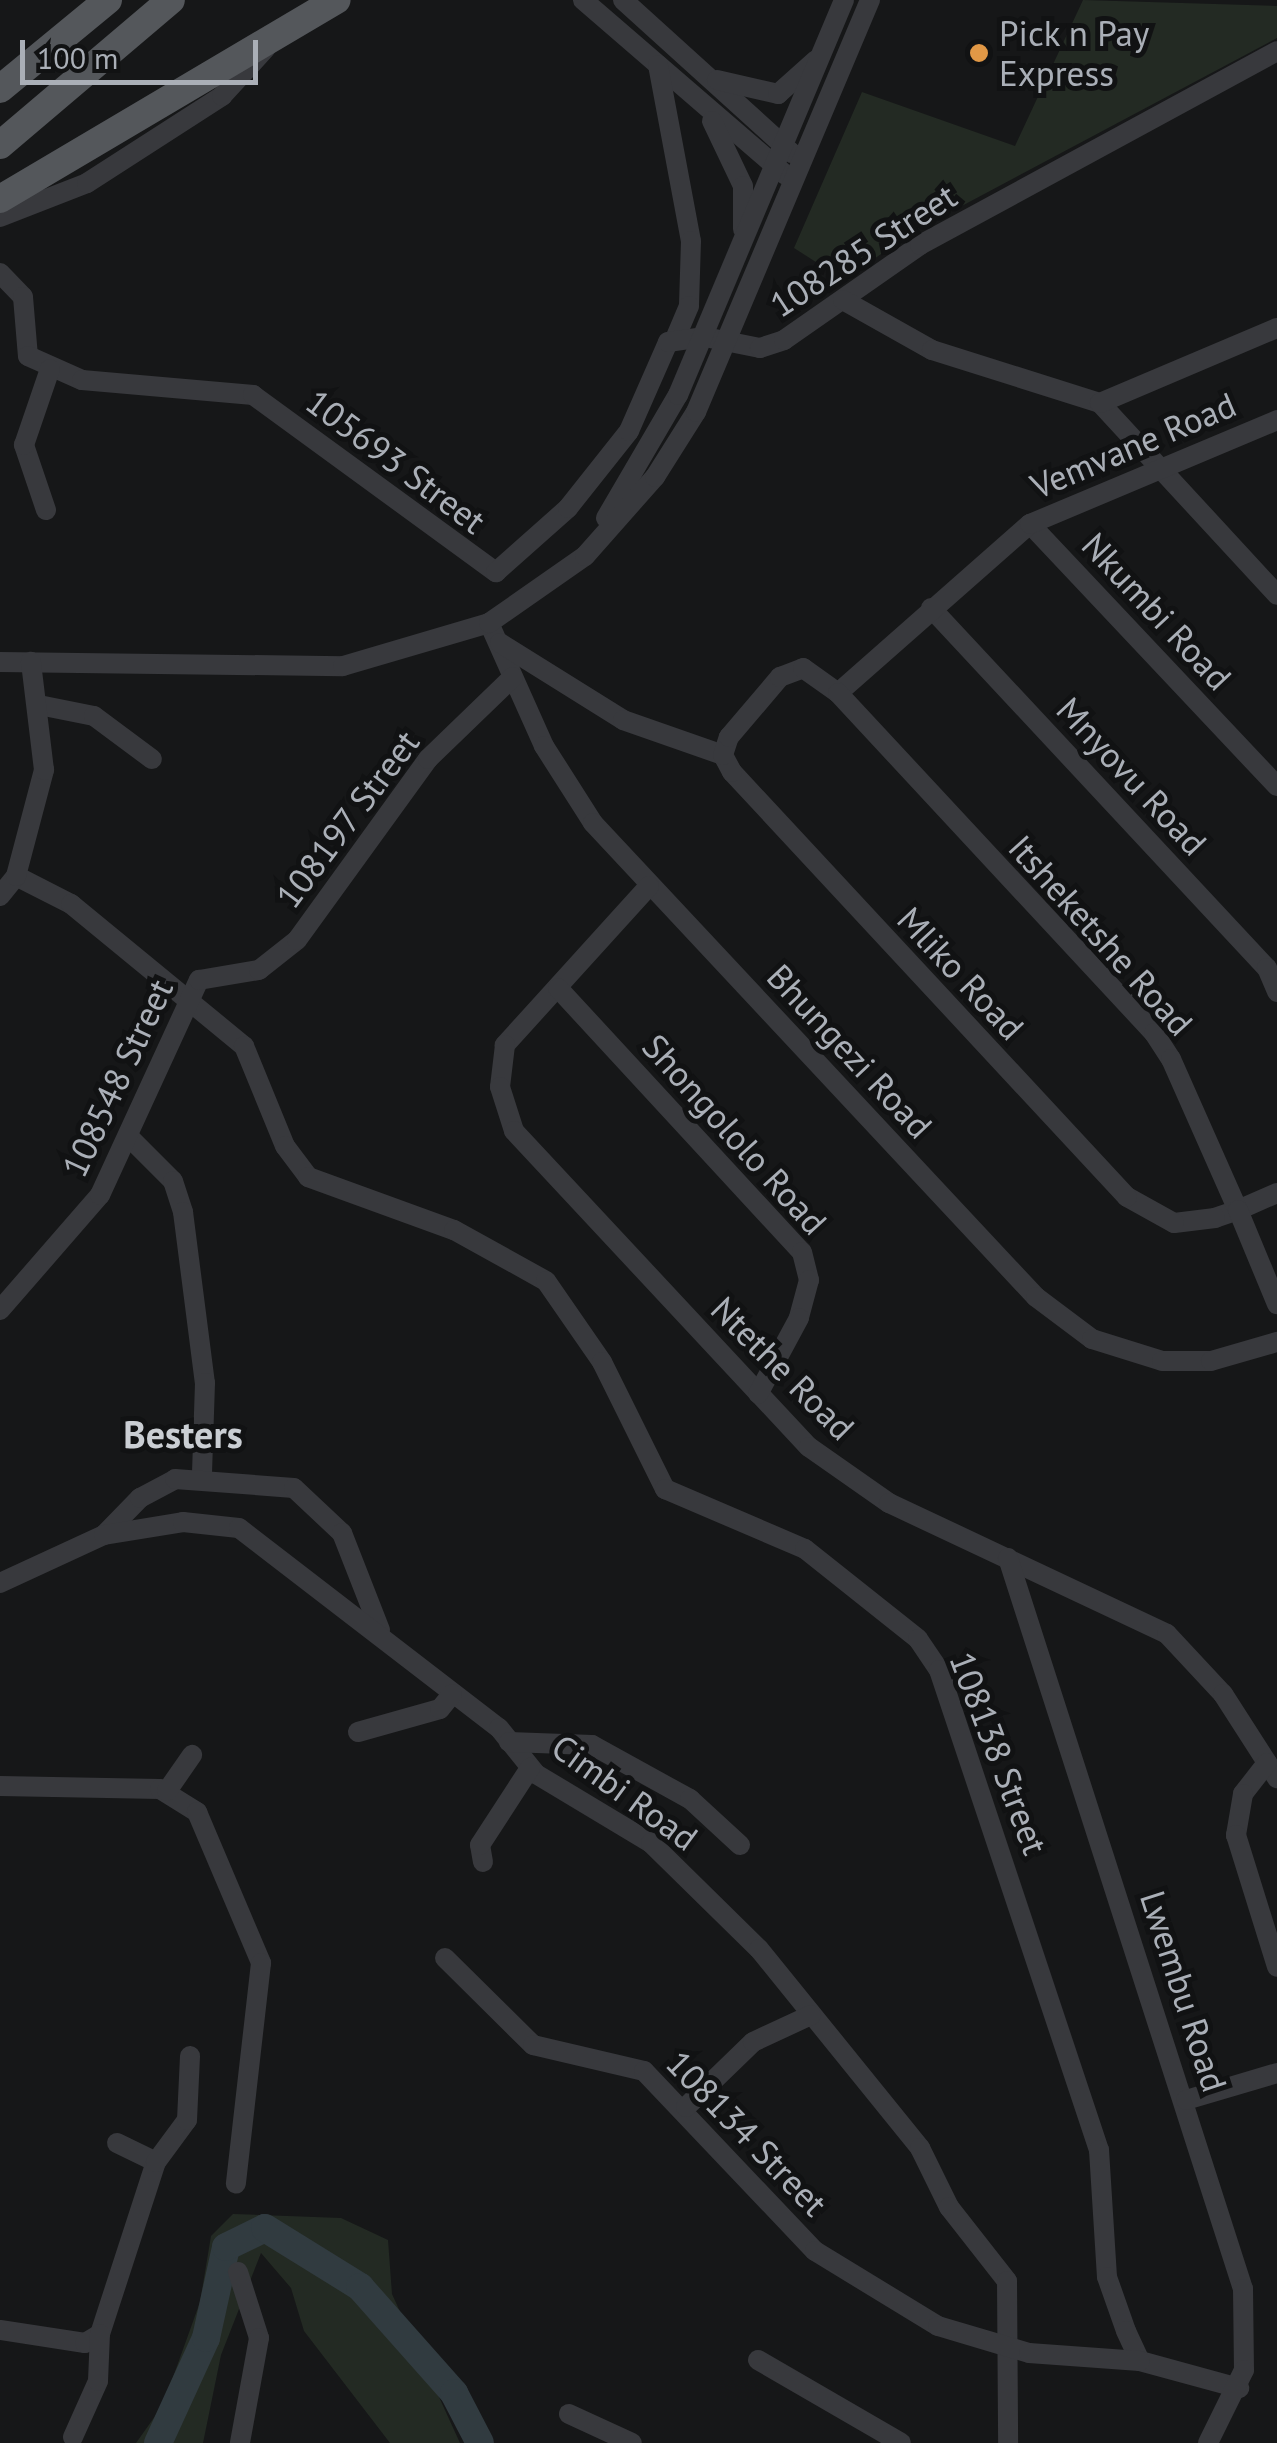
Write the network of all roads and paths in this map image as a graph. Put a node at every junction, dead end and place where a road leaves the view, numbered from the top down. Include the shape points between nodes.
1 (108, 0) edge
2 (170, 0) edge
3 (336, 0) edge
4 (583, 0) edge
5 (623, 0) edge
6 (844, 0) edge
7 (869, 3) edge
8 (280, 34) junction
9 (828, 44) junction
10 (1277, 51) edge
11 (658, 65) junction
12 (697, 70) junction
13 (0, 89) edge
14 (692, 96) junction
15 (0, 145) edge
16 (785, 146) junction
17 (776, 168) junction
18 (802, 175) junction
19 (0, 200) edge
20 (0, 218) edge
21 (734, 268) junction
22 (0, 273) edge
23 (843, 300) junction
24 (1277, 328) edge
25 (705, 336) junction
26 (675, 339) junction
27 (731, 340) junction
28 (50, 369) junction
29 (1100, 403) junction
30 (1277, 420) edge
31 (1158, 467) junction
32 (46, 510) dead end
33 (1030, 524) junction
34 (560, 573) junction
35 (1277, 596) edge
36 (931, 608) junction
37 (494, 632) junction
38 (0, 662) edge
39 (31, 662) junction
40 (514, 676) junction
41 (838, 693) junction
42 (39, 705) junction
43 (723, 755) junction
44 (152, 760) dead end
45 (1277, 786) edge
46 (16, 876) junction
47 (650, 886) junction
48 (0, 896) edge
49 (220, 974) joint
50 (558, 988) junction
51 (1277, 992) edge
52 (187, 1004) junction
53 (131, 1139) junction
54 (1277, 1193) edge
55 (1238, 1210) junction
56 (1277, 1304) edge
57 (0, 1310) edge
58 (1277, 1342) edge
59 (758, 1394) junction
60 (202, 1475) junction
61 (104, 1536) junction
62 (1008, 1558) junction
63 (0, 1583) edge
64 (380, 1632) junction
65 (452, 1694) junction
66 (358, 1732) dead end
67 (510, 1742) junction
68 (192, 1755) dead end
69 (530, 1768) junction
70 (1272, 1770) edge
71 (0, 1786) edge
72 (167, 1791) junction
73 (740, 1845) dead end
74 (484, 1862) dead end
75 (445, 1958) dead end
76 (1277, 1967) edge
77 (811, 2014) junction
78 (190, 2056) dead end
79 (1277, 2073) edge
80 (1186, 2100) junction
81 (686, 2107) junction
82 (116, 2143) dead end
83 (156, 2162) junction
84 (236, 2184) dead end
85 (238, 2272) dead end
86 (0, 2330) edge
87 (100, 2334) junction
88 (1014, 2346) junction
89 (758, 2360) dead end
90 (1140, 2361) junction
91 (1239, 2388) junction
92 (569, 2414) dead end
93 (72, 2437) dead end
94 (240, 2443) edge
95 (632, 2443) edge
96 (900, 2443) edge
97 (1008, 2443) edge
98 (1208, 2443) edge

1 - 13 main road
2 - 15 main road
3 - 8 main road
4 - 11 street
5 - 12 street
6 - 9 street
7 - 18 street
8 - 19 main road
8 - 20 street via 222,96 87,183
9 - 12 street via 778,94 748,92
9 - 16 street
10 - 23 street, 108285 Street via 920,245
11 - 14 street
11 - 26 street via 691,240 689,306
12 - 16 street
14 - 17 street
14 - 21 street via 745,196
16 - 17 street
16 - 18 street
17 - 18 street
17 - 21 street
18 - 27 street
21 - 25 street
22 - 28 street via 27,310 24,349
23 - 27 street, 108285 Street via 776,344
23 - 29 street via 932,350
24 - 29 street
25 - 26 street
25 - 27 street, 108285 Street
25 - 34 street via 645,462
26 - 28 street, 105693 Street via 658,352 629,431 568,508 496,572 252,395 114,385
27 - 34 street via 656,477
28 - 32 street via 24,445
29 - 31 street
30 - 31 street, Vemvane Road
31 - 33 street, Vemvane Road
31 - 35 street
33 - 36 street, Vemvane Road
33 - 45 street, Nkumbi Road
34 - 37 street
36 - 41 street, Vemvane Road
36 - 51 street, Mnyovu Road via 1267,968
37 - 39 street via 323,667
37 - 40 street, Bhungezi Road
37 - 43 street via 622,720
38 - 39 street
39 - 42 street
40 - 47 street, Bhungezi Road via 576,802
40 - 49 street, 108197 Street via 428,759 297,940 259,970
41 - 43 street, Itsheketshe Road via 797,667 742,717
41 - 55 street, Itsheketshe Road via 1154,1033
42 - 44 street via 94,716
42 - 46 street via 44,770
43 - 55 street, Mliko Road via 1140,1209 1174,1223
46 - 48 street
46 - 52 street, 108138 Street via 64,899
47 - 50 street, Ntethe Road
47 - 58 street, Bhungezi Road via 1074,1328 1178,1362
49 - 52 street, 108548 Street via 203,976
50 - 59 street, Shongololo Road via 802,1252 808,1280 799,1318
50 - 59 street, Ntethe Road via 505,1045 508,1120
52 - 53 street, 108548 Street
52 - 90 street, 108138 Street via 244,1046 284,1146 308,1177 503,1252 546,1281 575,1320 651,1487 805,1549 888,1609 938,1670 1099,2150 1107,2277
53 - 57 street, 108548 Street via 80,1223
53 - 60 street via 172,1180 183,1212 205,1384
54 - 55 street, Mliko Road
55 - 56 street, Itsheketshe Road
59 - 62 street, Ntethe Road via 844,1474
60 - 61 street via 155,1487
60 - 64 street via 272,1482 318,1504 342,1533
61 - 63 street, Cimbi Road
61 - 64 street, Cimbi Road via 183,1522 238,1528
62 - 70 street, Ntethe Road via 1168,1634 1223,1694
62 - 80 street, Lwembu Road
64 - 65 street, Cimbi Road
65 - 66 street via 440,1709
65 - 67 street, Cimbi Road
67 - 69 street, Cimbi Road
67 - 73 street via 592,1745 690,1800
68 - 72 street
69 - 74 street via 480,1845
69 - 77 street, Cimbi Road via 651,1843
70 - 76 street via 1243,1794 1236,1836
71 - 72 street
72 - 84 street via 196,1812 259,1950
75 - 81 street, 108134 Street via 532,2045 638,2067
77 - 81 street via 753,2042
77 - 88 street, Cimbi Road via 920,2148 949,2207 1007,2281
78 - 83 street via 188,2120
79 - 80 street
80 - 91 street, Lwembu Road via 1242,2289 1248,2334
81 - 88 street, 108134 Street via 815,2251 948,2331
82 - 83 street
83 - 87 street
85 - 94 street via 259,2338
86 - 87 street via 85,2343
87 - 93 street via 98,2381
88 - 90 street, 108134 Street via 1122,2366
88 - 97 street, Cimbi Road
89 - 96 street
90 - 91 street
91 - 98 street, Lwembu Road
92 - 95 street

